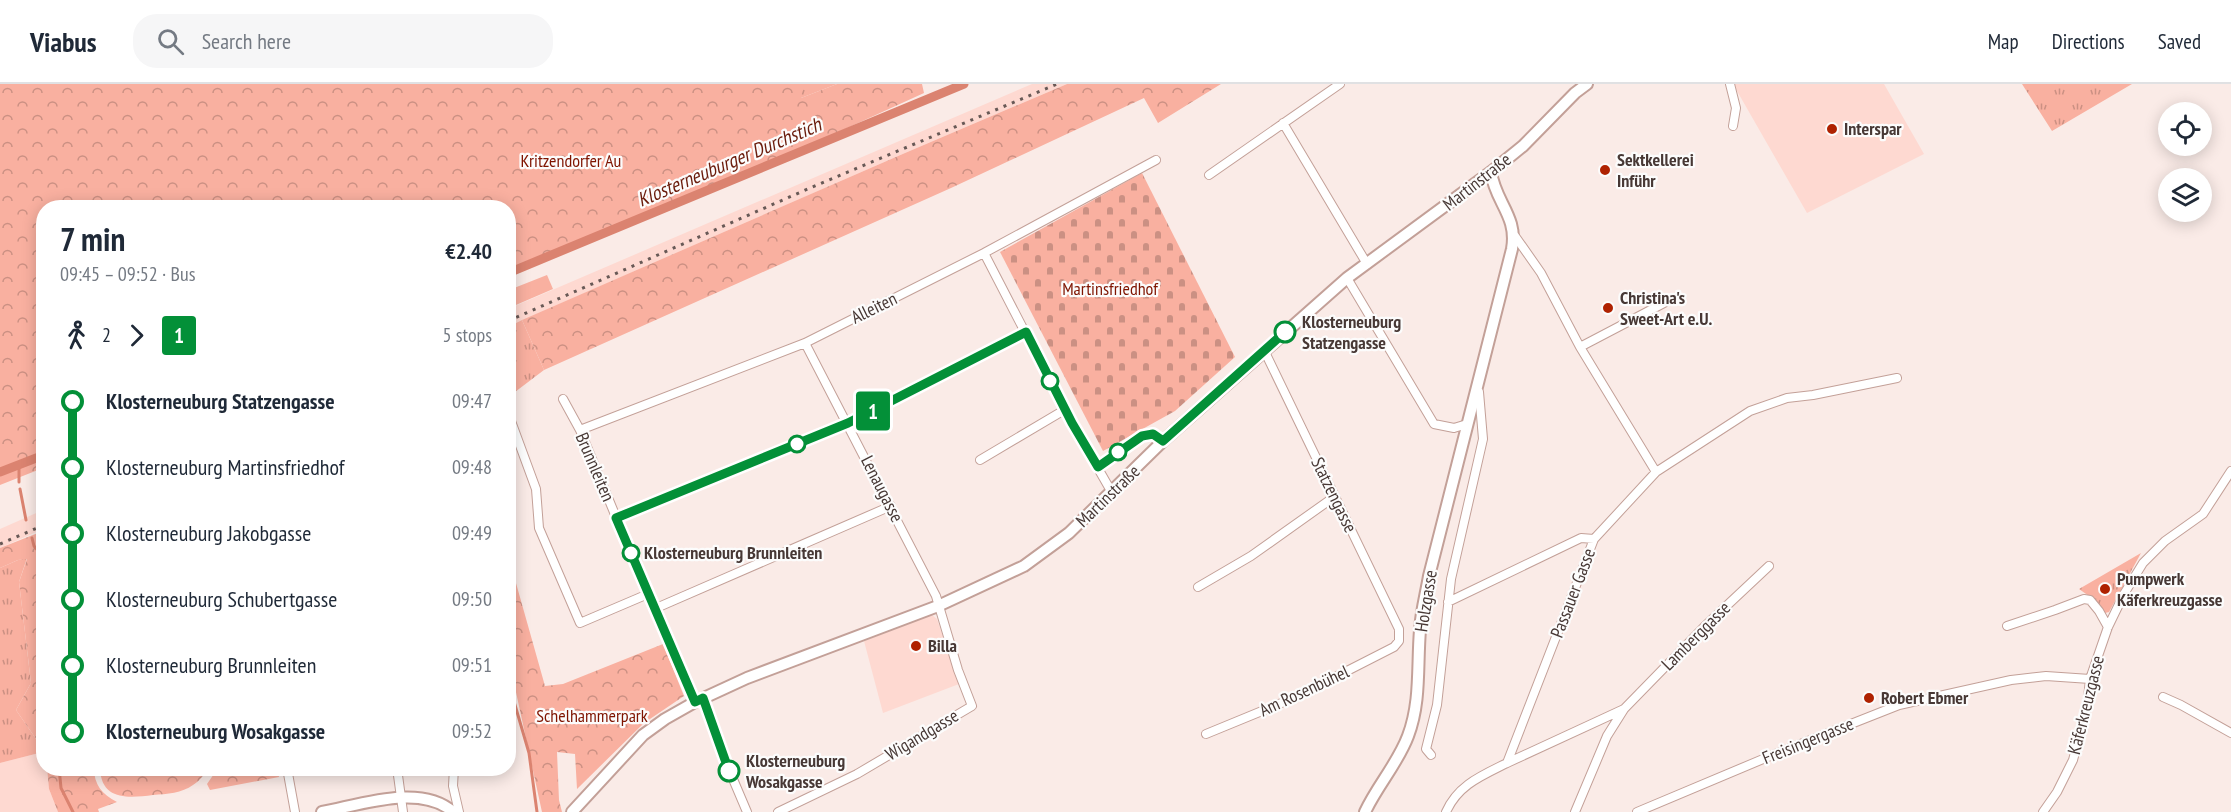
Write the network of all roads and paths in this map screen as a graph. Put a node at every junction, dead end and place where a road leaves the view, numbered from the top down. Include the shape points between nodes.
1 (1340, 84) edge
2 (1586, 84) edge
3 (1730, 84) edge
4 (1283, 123) junction
5 (1733, 126) dead end
6 (1156, 160) dead end
7 (1491, 172) junction
8 (1209, 175) dead end
9 (1515, 236) junction
10 (984, 254) junction
11 (1367, 264) junction
12 (1347, 278) junction
13 (1664, 303) dead end
14 (1026, 332) junction
15 (805, 343) junction
16 (1580, 347) junction
17 (1264, 350) junction
18 (1897, 378) dead end
19 (1478, 383) junction
20 (563, 399) dead end
21 (1066, 409) junction
22 (848, 423) junction
23 (1467, 424) junction
24 (580, 430) junction
25 (516, 435) edge
26 (980, 460) dead end
27 (2231, 471) edge
28 (1656, 472) junction
29 (1111, 491) junction
30 (1334, 497) junction
31 (891, 506) junction
32 (616, 518) junction
33 (1594, 539) junction
34 (1769, 566) dead end
35 (1198, 586) dead end
36 (648, 594) junction
37 (1448, 602) junction
38 (938, 606) junction
39 (654, 609) junction
40 (2007, 626) dead end
41 (2108, 627) junction
42 (1400, 641) joint
43 (2090, 679) junction
44 (2163, 697) dead end
45 (699, 700) junction
46 (1624, 709) junction
47 (2231, 733) edge
48 (1206, 734) dead end
49 (1431, 755) dead end
50 (1507, 763) junction
51 (288, 776) edge
52 (398, 776) edge
53 (454, 776) edge
54 (401, 797) junction
55 (295, 812) edge
56 (321, 812) edge
57 (403, 812) edge
58 (453, 812) edge
59 (459, 812) edge
60 (572, 812) edge
61 (747, 812) edge
62 (778, 812) edge
63 (1365, 812) edge
64 (1446, 812) edge
65 (1575, 812) edge
66 (1637, 812) edge
67 (2043, 812) edge

1 - 4 street
2 - 7 main road, Martinstraße
3 - 5 street via 1736,108
4 - 8 street
4 - 11 street
6 - 10 street, Alleiten
7 - 9 main road
7 - 11 main road, Martinstraße
9 - 16 street via 1541,273
9 - 19 main road, Holzgasse
10 - 14 street
10 - 15 street, Alleiten
11 - 12 main road, Martinstraße
12 - 17 main road, Martinstraße
12 - 23 street via 1434,424 1454,428
13 - 16 street
14 - 21 street
14 - 22 street
15 - 22 street, Lenaugasse
15 - 24 street, Alleiten
16 - 28 street
17 - 29 main road, Martinstraße
17 - 30 street, Statzengasse
18 - 28 street via 1769,403 1750,411
19 - 23 main road, Holzgasse
19 - 37 street, Holzgasse via 1483,440
20 - 24 street, Brunnleiten
21 - 26 street
21 - 29 street
22 - 31 street, Lenaugasse
22 - 32 street
23 - 63 main road, Holzgasse via 1429,576 1420,630 1414,717 1408,737
24 - 32 street, Brunnleiten
25 - 36 street via 536,489 539,528 580,623
27 - 41 street, Käferkreuzgasse via 2203,514 2143,562
28 - 33 street
29 - 38 main road, Martinstraße via 1069,534 1024,566
30 - 35 street via 1251,555
30 - 42 street, Statzengasse via 1399,629
31 - 38 street, Lenaugasse
31 - 39 street
32 - 36 street, Brunnleiten
33 - 37 street, Passauer Gasse via 1581,538
33 - 50 street, Passauer Gasse
34 - 46 street, Lamberggasse
36 - 39 street, Brunnleiten
37 - 49 street, Holzgasse via 1437,705 1426,749
38 - 45 main road, Martinstraße
38 - 62 street, Wigandgasse via 972,706 857,774
39 - 45 street, Brunnleiten
40 - 41 street via 2084,598 2090,600
41 - 43 street, Käferkreuzgasse
42 - 48 street, Am Rosenbühel via 1296,697
43 - 66 street, Freisingergasse via 2046,676 2011,680 1899,705
43 - 67 street, Käferkreuzgasse via 2073,760
44 - 47 street
45 - 60 main road, Martinstraße via 643,735
45 - 61 street, Brunnleiten
46 - 50 street
46 - 65 street via 1607,736
50 - 64 street via 1467,783
51 - 55 street
52 - 54 street
53 - 59 street
54 - 56 main road
54 - 57 street
54 - 58 main road via 442,803

